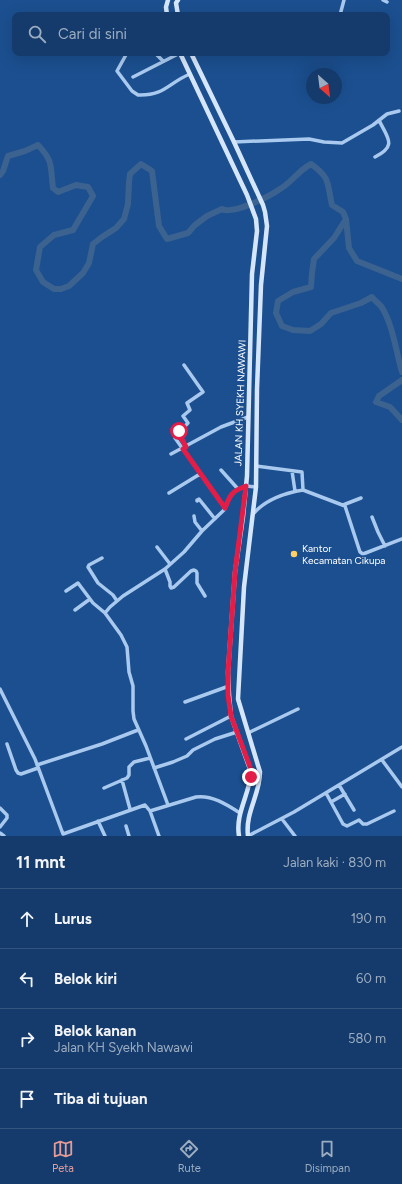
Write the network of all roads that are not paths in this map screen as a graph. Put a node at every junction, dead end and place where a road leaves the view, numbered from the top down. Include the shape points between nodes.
1 (168, 0) edge
2 (178, 0) edge
3 (344, 0) edge
4 (167, 12) edge
5 (178, 12) edge
6 (341, 12) edge
7 (126, 56) edge
8 (158, 56) edge
9 (174, 56) edge
10 (181, 56) edge
11 (192, 56) edge
12 (163, 61) junction
13 (190, 74) junction
14 (133, 77) dead end
15 (399, 111) dead end
16 (379, 120) junction
17 (234, 142) junction
18 (375, 157) dead end
19 (184, 365) dead end
20 (248, 417) junction
21 (175, 438) dead end
22 (185, 448) junction
23 (171, 454) dead end
24 (256, 466) junction
25 (221, 470) dead end
26 (292, 471) junction
27 (200, 474) junction
28 (246, 486) junction
29 (256, 487) junction
30 (238, 489) junction
31 (303, 490) junction
32 (295, 492) junction
33 (169, 493) dead end
34 (361, 498) dead end
35 (197, 500) dead end
36 (343, 505) junction
37 (225, 508) junction
38 (252, 515) junction
39 (194, 516) dead end
40 (372, 517) dead end
41 (215, 519) junction
42 (202, 531) junction
43 (402, 539) edge
44 (385, 546) junction
45 (157, 547) dead end
46 (102, 558) dead end
47 (170, 564) junction
48 (165, 569) junction
49 (66, 591) dead end
50 (205, 596) dead end
51 (90, 599) junction
52 (117, 601) junction
53 (75, 610) dead end
54 (105, 613) junction
55 (228, 686) junction
56 (0, 688) edge
57 (185, 702) dead end
58 (298, 709) dead end
59 (231, 716) junction
60 (138, 730) junction
61 (237, 732) junction
62 (248, 733) junction
63 (186, 739) dead end
64 (7, 744) dead end
65 (402, 748) edge
66 (150, 758) junction
67 (382, 760) junction
68 (37, 766) junction
69 (154, 768) junction
70 (122, 780) junction
71 (339, 785) junction
72 (402, 787) edge
73 (104, 788) dead end
74 (326, 793) junction
75 (345, 794) junction
76 (332, 802) junction
77 (168, 805) junction
78 (0, 808) edge
79 (130, 810) junction
80 (354, 810) dead end
81 (150, 811) junction
82 (394, 811) dead end
83 (240, 813) junction
84 (282, 819) junction
85 (98, 821) junction
86 (126, 826) dead end
87 (0, 827) edge
88 (0, 833) edge
89 (63, 835) edge
90 (4, 836) edge
91 (105, 836) edge
92 (129, 836) edge
93 (159, 836) edge
94 (239, 836) edge
95 (248, 836) edge
96 (295, 836) edge

1 - 4 main road
2 - 5 main road
3 - 6 street
7 - 13 street via 117,71 138,95 161,92 178,79
8 - 12 street
9 - 12 street
10 - 13 main road, JALAN KH SYEKH NAWAWI
11 - 17 main road, JALAN KH SYEKH NAWAWI
12 - 14 street
13 - 20 main road, JALAN KH SYEKH NAWAWI via 256,219
15 - 16 street via 387,114
16 - 17 street via 342,143 309,139
16 - 18 street via 389,144 388,149
17 - 24 main road, JALAN KH SYEKH NAWAWI via 263,205 267,226 261,285
19 - 22 street via 203,392 187,403 190,410 183,416 188,423 179,432
20 - 22 street via 221,427
20 - 28 main road, JALAN KH SYEKH NAWAWI
21 - 22 street
22 - 23 street
22 - 27 street
24 - 26 street
24 - 29 main road, JALAN KH SYEKH NAWAWI
25 - 30 street
26 - 31 street via 302,472
26 - 32 street
27 - 33 street
27 - 37 street
28 - 29 street
28 - 30 street
28 - 55 main road, JALAN KH SYEKH NAWAWI via 235,572
29 - 38 main road, JALAN KH SYEKH NAWAWI
30 - 37 street via 231,495
31 - 32 street
31 - 36 street
32 - 38 street via 262,505
34 - 36 street
35 - 41 street via 200,499
36 - 44 street via 347,509 360,552 366,554
37 - 41 street
38 - 62 main road, JALAN KH SYEKH NAWAWI via 244,587 238,699
39 - 42 street
40 - 44 street
41 - 42 street
42 - 47 street
43 - 44 street
45 - 47 street
46 - 52 street via 88,567 98,583
47 - 48 street
48 - 50 street via 172,588 191,571 196,571 196,583
48 - 52 street
49 - 51 street via 78,583
51 - 53 street
51 - 54 street
52 - 54 street
54 - 60 street via 127,647 133,711
55 - 57 street
55 - 59 main road, JALAN KH SYEKH NAWAWI
56 - 68 street
58 - 62 street
59 - 61 main road, JALAN KH SYEKH NAWAWI
59 - 63 street
60 - 66 street
60 - 68 street
61 - 69 street via 193,750 187,756
61 - 83 main road, JALAN KH SYEKH NAWAWI via 251,772
62 - 95 main road, JALAN KH SYEKH NAWAWI via 260,772 248,817
64 - 68 street via 18,774
65 - 67 street
66 - 69 street
66 - 70 street via 134,762 129,767 129,775
67 - 71 street
67 - 72 street
68 - 89 street
69 - 77 street
70 - 73 street
70 - 79 street
71 - 74 street
71 - 75 street
74 - 76 street
74 - 84 street
75 - 76 street
75 - 80 street
76 - 82 street via 343,824 347,826 359,820 367,824
77 - 81 street
77 - 83 street via 196,797 209,797
78 - 87 street via 7,815
79 - 81 street via 145,805
79 - 85 street
81 - 93 street
83 - 94 main road, JALAN KH SYEKH NAWAWI
84 - 95 street
84 - 96 street
85 - 89 street
85 - 91 street
86 - 92 street
88 - 90 street

